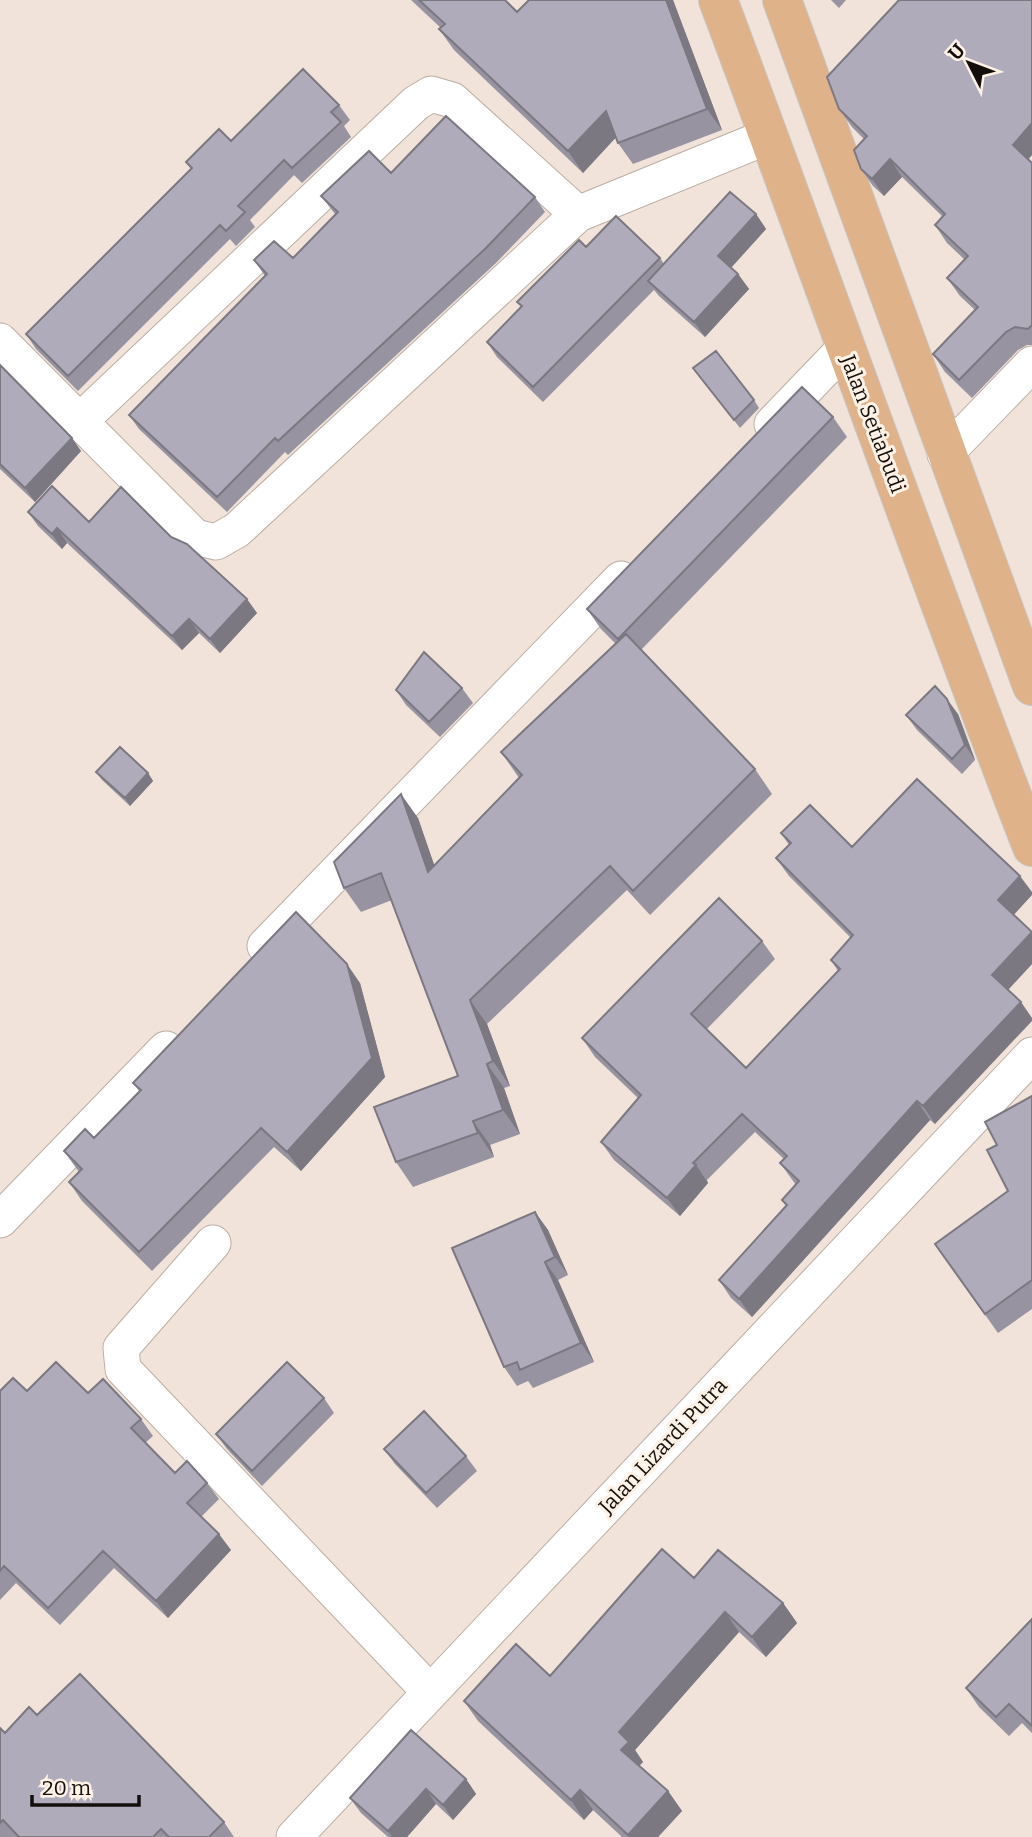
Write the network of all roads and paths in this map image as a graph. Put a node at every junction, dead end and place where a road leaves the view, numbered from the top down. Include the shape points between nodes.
1 (718, 0) edge
2 (782, 0) edge
3 (769, 136) junction
4 (578, 214) junction
5 (0, 341) edge
6 (845, 348) junction
7 (1032, 364) edge
8 (81, 420) junction
9 (754, 442) edge
10 (945, 454) junction
11 (647, 552) edge
12 (1032, 686) edge
13 (1032, 847) edge
14 (239, 973) edge
15 (191, 1023) edge
16 (1032, 1055) edge
17 (0, 1220) edge
18 (214, 1243) dead end
19 (430, 1692) junction
20 (294, 1837) edge

1 - 3 main road, Jalan Setiabudi
2 - 10 main road
3 - 4 street
3 - 6 main road, Jalan Setiabudi
4 - 8 street via 453,100 431,94 416,103
4 - 8 street via 237,530 216,542 195,537
5 - 8 street
6 - 9 street
6 - 13 main road, Jalan Setiabudi
7 - 10 street
10 - 12 main road
11 - 14 street
15 - 17 street
16 - 19 street, Jalan Lizardi Putra
18 - 19 street via 121,1348 123,1369
19 - 20 street, Jalan Lizardi Putra

